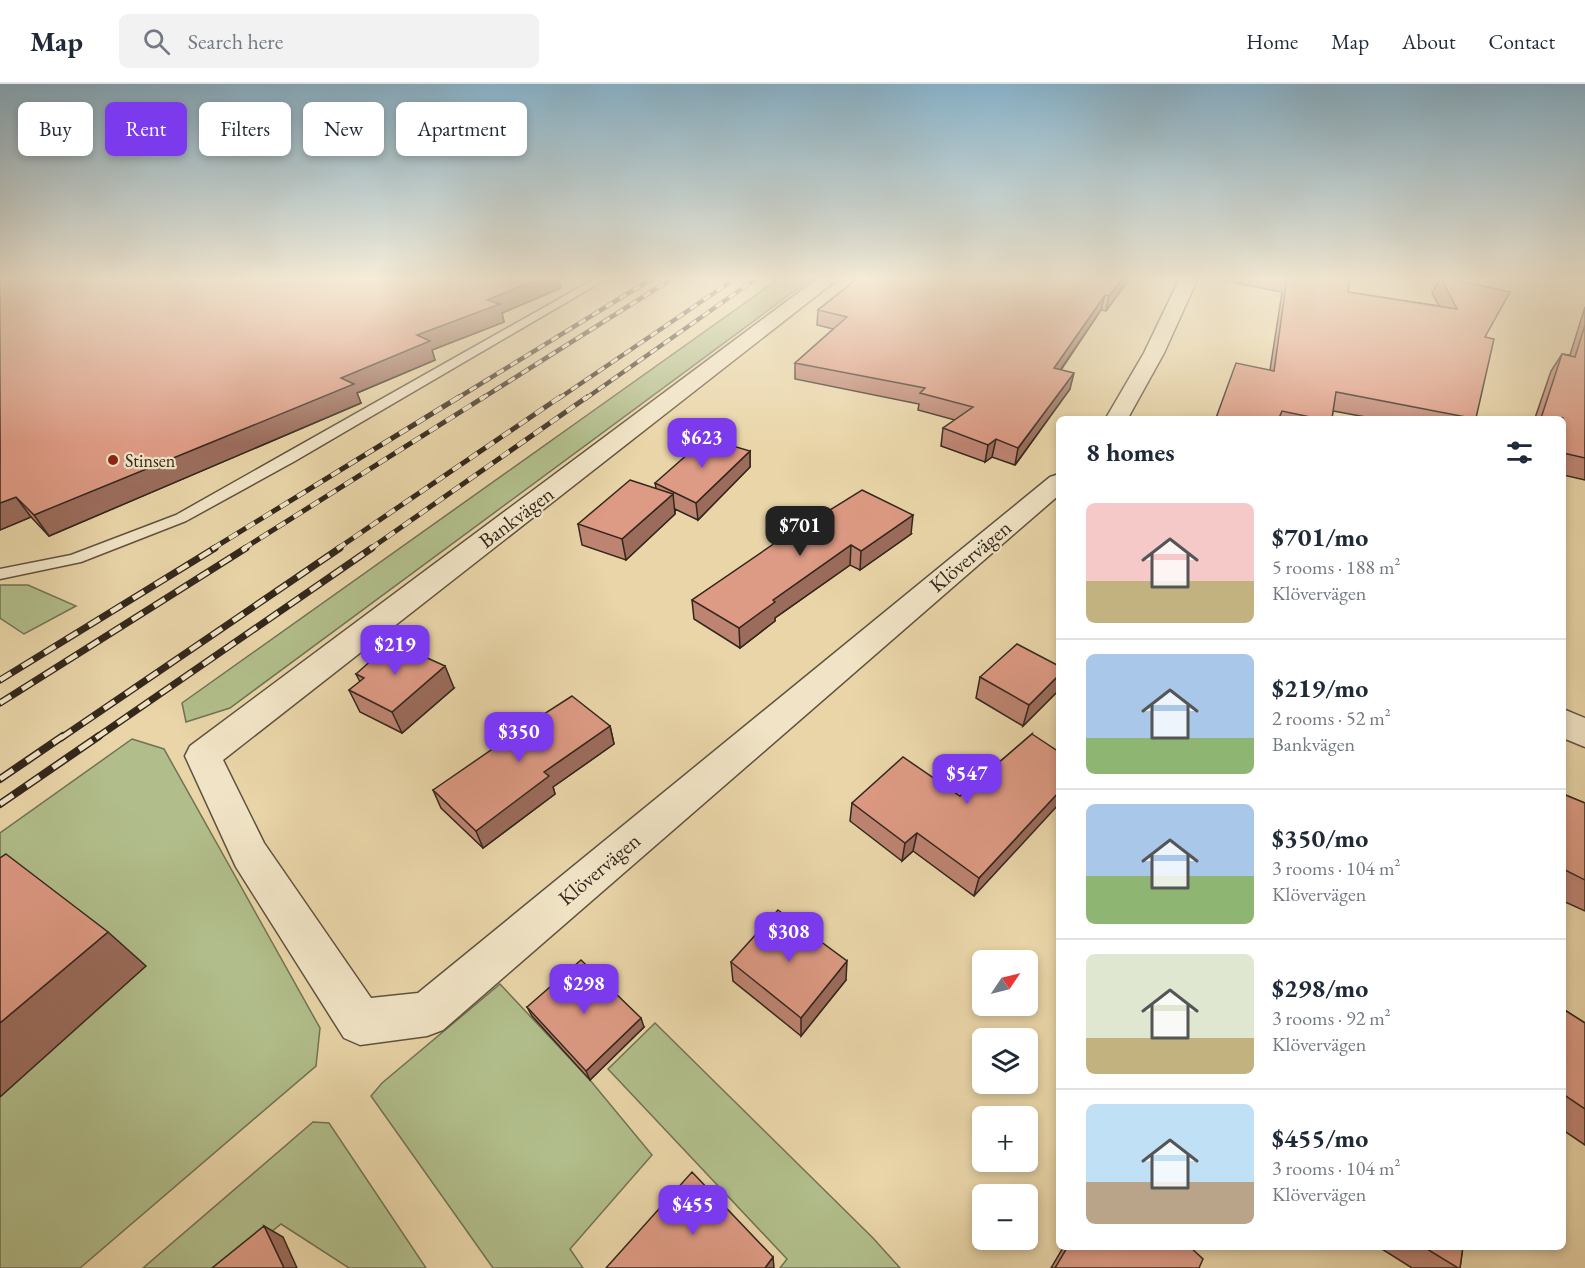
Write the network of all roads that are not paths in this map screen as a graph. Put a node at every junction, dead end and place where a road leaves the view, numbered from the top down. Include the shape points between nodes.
1 (507, 333) edge
2 (758, 333) edge
3 (1161, 333) edge
4 (1118, 416) edge
5 (1056, 485) edge
6 (0, 574) edge
7 (1566, 724) edge
8 (1585, 734) edge
9 (203, 756) joint

1 - 6 lane via 181,518 75,559
2 - 9 street, Bankvägen
3 - 4 street
5 - 9 street, Klövervägen via 427,1014 360,1022 250,855
7 - 8 street

